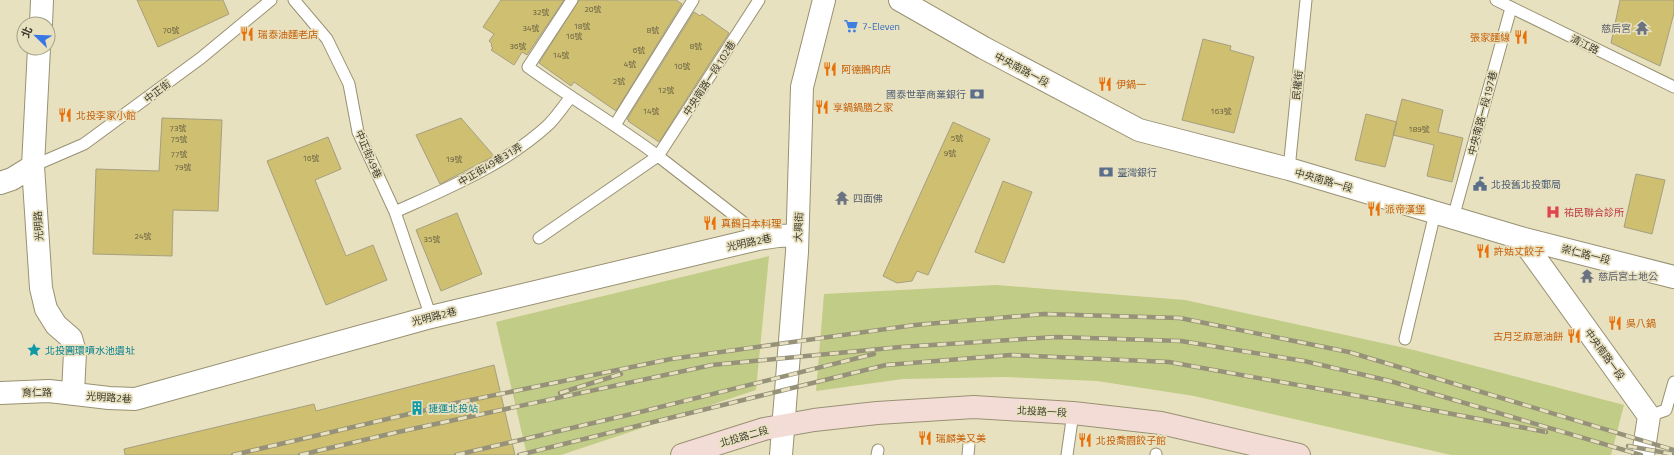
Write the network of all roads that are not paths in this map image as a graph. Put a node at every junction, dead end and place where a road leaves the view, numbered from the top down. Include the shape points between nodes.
1 (42, 0) edge
2 (271, 0) edge
3 (294, 0) edge
4 (572, 0) edge
5 (693, 0) edge
6 (759, 0) edge
7 (824, 0) edge
8 (900, 0) edge
9 (1306, 0) edge
10 (1504, 3) edge
11 (41, 16) edge
12 (40, 56) edge
13 (1674, 87) edge
14 (571, 97) junction
15 (615, 125) junction
16 (658, 156) junction
17 (33, 166) junction
18 (1289, 169) junction
19 (0, 183) edge
20 (395, 212) junction
21 (1444, 215) junction
22 (797, 235) junction
23 (539, 238) dead end
24 (1521, 238) junction
25 (758, 239) junction
26 (1674, 277) edge
27 (431, 317) junction
28 (1405, 339) dead end
29 (1674, 382) edge
30 (0, 393) edge
31 (73, 394) junction
32 (1073, 413) junction
33 (1649, 416) junction
34 (783, 426) junction
35 (682, 455) edge
36 (781, 455) edge
37 (1067, 455) edge
38 (1299, 455) edge
39 (1643, 455) edge

1 - 11 street
2 - 17 lane, 中正街 via 201,58 84,144
3 - 20 lane, 中正街49巷 via 327,39 350,84 358,132
4 - 14 lane via 528,67
5 - 15 lane
6 - 16 lane, 中央南路一段102巷
7 - 22 street, 大興街 via 802,87
8 - 18 street, 中央南路一段 via 984,48 1139,130
9 - 18 lane, 民權街
10 - 13 lane, 清江路
10 - 21 lane, 中央南路一段197巷
12 - 17 street, 光明路
14 - 15 lane
14 - 20 lane, 中正街49巷31弄 via 548,125 512,153 453,186
15 - 16 lane
16 - 23 lane, 中央南路一段102巷
16 - 25 lane via 748,226
17 - 19 street
17 - 31 street, 光明路 via 41,288 46,309 56,325 71,338 76,352
18 - 21 street, 中央南路一段
20 - 27 lane, 中正街49巷
21 - 24 street, 中央南路一段
21 - 28 lane, 中央南路一段197巷
22 - 25 street, 光明路2巷
22 - 34 street, 大興街
24 - 26 street, 崇仁路一段
24 - 33 street, 中央南路一段
25 - 27 street, 光明路2巷
27 - 31 street, 光明路2巷 via 135,399
29 - 33 lane via 1666,410
30 - 31 street, 育仁路 via 49,391
32 - 34 street, 北投路一段 via 974,407 877,413
32 - 37 lane
32 - 38 street, 北投路一段 via 1161,423
33 - 39 street
34 - 35 street, 北投路二段 via 764,429
34 - 36 street, 大興街

